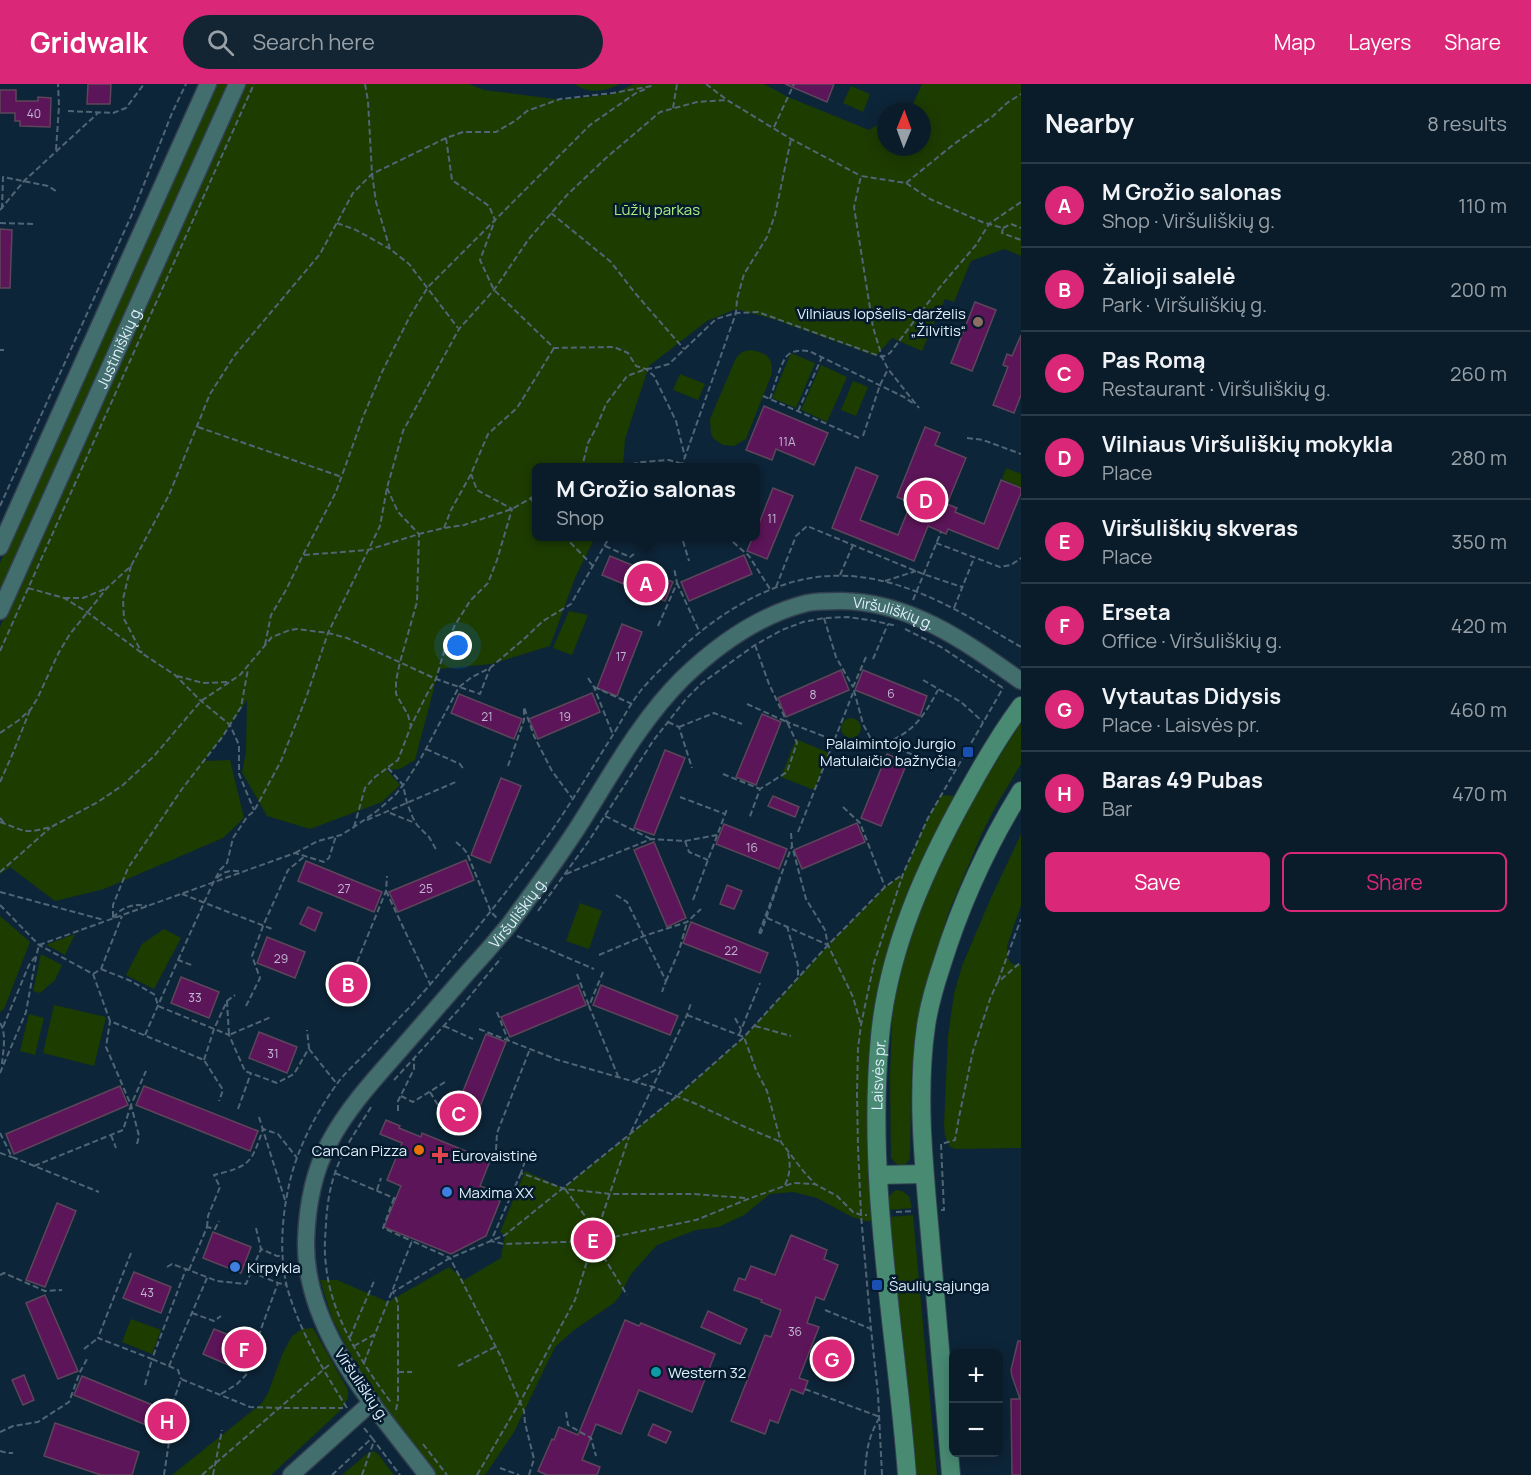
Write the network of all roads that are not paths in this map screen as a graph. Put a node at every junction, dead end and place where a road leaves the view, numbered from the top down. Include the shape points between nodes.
1 (208, 84) edge
2 (237, 84) edge
3 (0, 547) edge
4 (0, 611) edge
5 (1012, 681) edge
6 (1021, 706) edge
7 (1021, 791) edge
8 (924, 1174) junction
9 (878, 1175) junction
10 (372, 1402) junction
11 (291, 1475) edge
12 (427, 1475) edge
13 (907, 1475) edge
14 (951, 1475) edge

1 - 3 main road, Justiniškių g.
2 - 4 main road, Justiniškių g.
5 - 10 main road, Viršuliškių g. via 962,641 908,613 876,604 828,601 775,613 752,624 725,642 658,707 506,928 360,1095 326,1147 309,1206 307,1254 312,1290 317,1306 347,1351
6 - 9 main road, Laisvės pr. via 944,835 898,949 880,1035
7 - 8 main road via 968,891 933,993 923,1060
8 - 9 main road
8 - 14 main road
9 - 13 main road, Laisvės pr.
10 - 11 main road
10 - 12 main road, Viršuliškių g.

